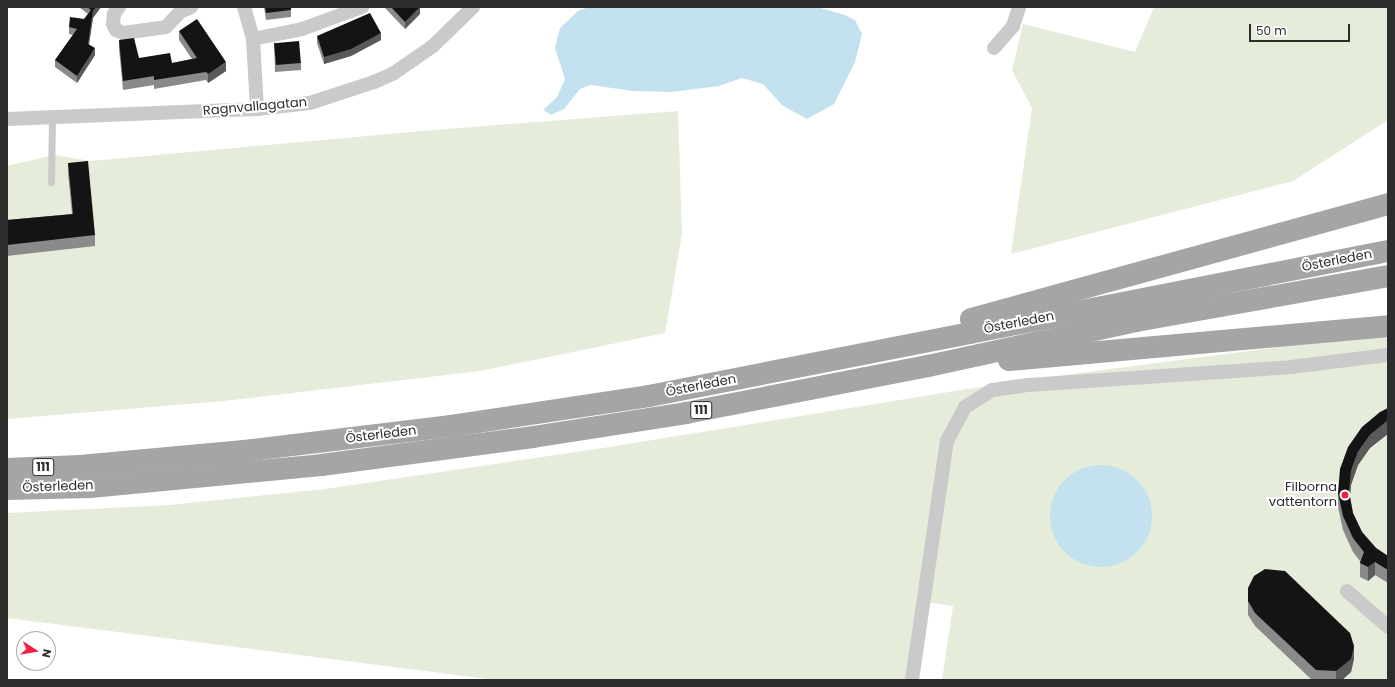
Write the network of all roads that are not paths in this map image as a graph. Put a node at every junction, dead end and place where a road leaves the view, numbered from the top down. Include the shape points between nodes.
1 (119, 7) edge
2 (184, 7) edge
3 (244, 7) edge
4 (362, 7) edge
5 (473, 7) edge
6 (1019, 7) edge
7 (253, 39) junction
8 (994, 48) dead end
9 (257, 109) junction
10 (52, 117) junction
11 (7, 119) edge
12 (51, 182) dead end
13 (1388, 204) edge
14 (1388, 251) edge
15 (1388, 276) edge
16 (1388, 326) edge
17 (1388, 355) edge
18 (806, 366) junction
19 (928, 366) junction
20 (7, 469) edge
21 (7, 489) edge
22 (1347, 591) dead end
23 (1388, 627) edge
24 (912, 680) edge

1 - 2 street via 114,14 113,24 116,30 124,33 162,28
3 - 7 street
4 - 7 street via 302,29
5 - 9 street, Ragnvallagatan via 433,46 414,60 374,82 310,103
6 - 8 street via 1013,26
7 - 9 street
9 - 10 street, Ragnvallagatan
10 - 11 street, Ragnvallagatan
10 - 12 lane
13 - 18 main road
14 - 18 main road, Österleden / 111
15 - 19 main road, Österleden / 111 via 1136,321
16 - 19 main road via 1094,354
17 - 24 street via 1291,367 1028,385 992,390 964,407 947,441
18 - 20 main road, Österleden / 111 via 649,396 451,426 244,452 80,466
19 - 21 main road, Österleden / 111 via 686,413 533,437 321,465 90,487
22 - 23 street

